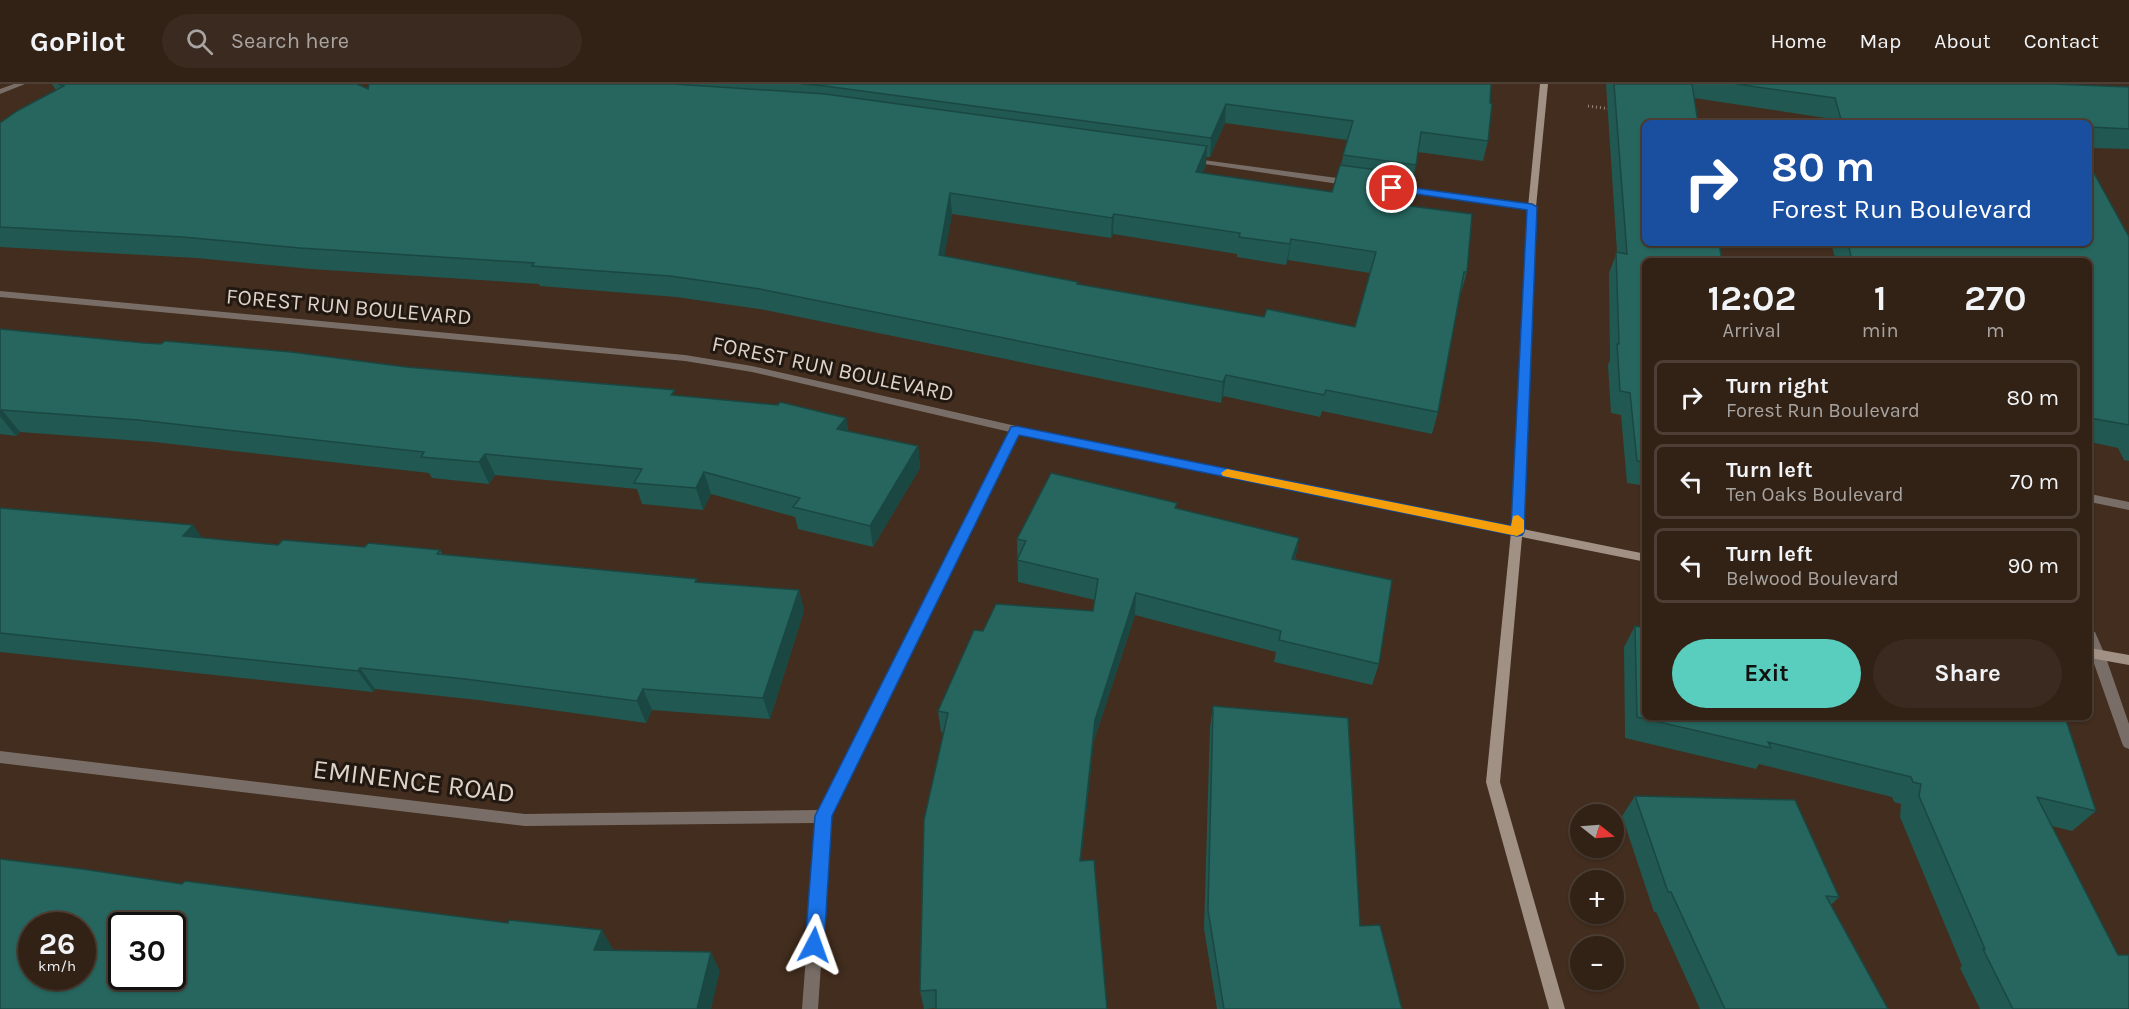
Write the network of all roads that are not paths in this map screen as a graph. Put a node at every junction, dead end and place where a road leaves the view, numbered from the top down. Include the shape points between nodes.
1 (21, 84) edge
2 (1544, 84) edge
3 (0, 92) edge
4 (1180, 159) edge
5 (1357, 183) edge
6 (1392, 188) edge
7 (1532, 207) junction
8 (0, 294) edge
9 (1016, 430) junction
10 (2092, 498) edge
11 (2129, 506) edge
12 (1517, 532) junction
13 (1642, 557) edge
14 (2094, 654) edge
15 (2129, 660) edge
16 (2129, 743) edge
17 (0, 757) edge
18 (824, 816) junction
19 (810, 1009) edge
20 (1557, 1009) edge

1 - 3 street
2 - 7 street
4 - 5 street
6 - 7 street
7 - 12 street
8 - 9 street, FOREST RUN BOULEVARD via 685,358 752,369
9 - 12 street, FOREST RUN BOULEVARD
9 - 18 street
10 - 11 street
12 - 13 street, FOREST RUN BOULEVARD
12 - 20 street via 1493,782
14 - 15 street
14 - 16 street
17 - 18 street, EMINENCE ROAD via 525,820
18 - 19 street

